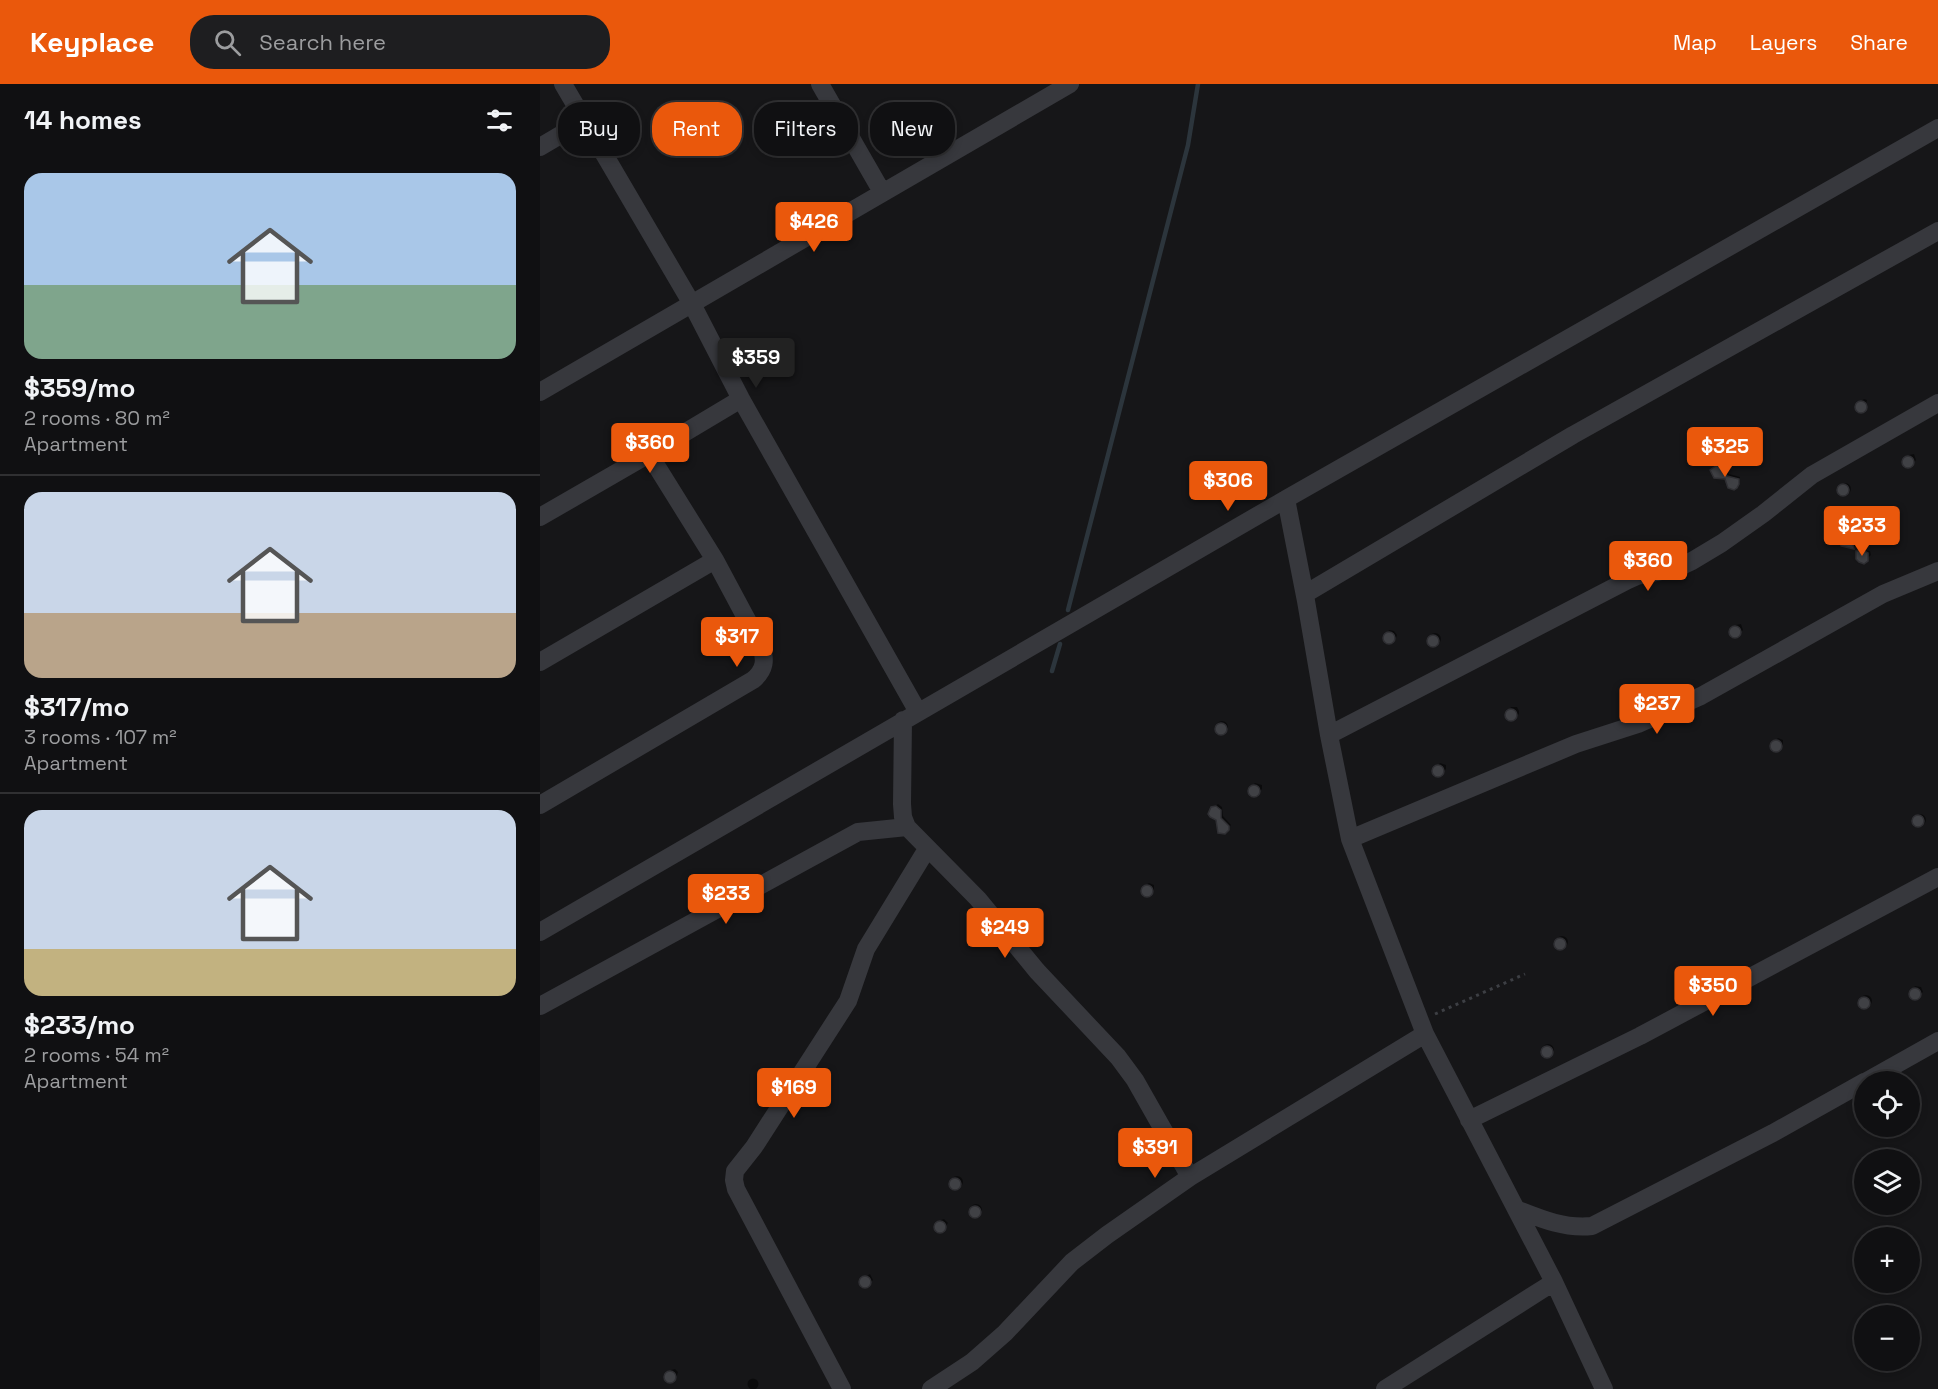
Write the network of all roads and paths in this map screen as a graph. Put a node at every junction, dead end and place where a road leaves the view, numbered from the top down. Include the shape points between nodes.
1 (563, 84) edge
2 (820, 84) edge
3 (1070, 84) edge
4 (1049, 89) edge
5 (573, 102) edge
6 (1938, 128) edge
7 (558, 136) edge
8 (540, 147) edge
9 (605, 156) edge
10 (882, 192) junction
11 (1938, 231) edge
12 (692, 304) junction
13 (540, 392) edge
14 (741, 399) junction
15 (1938, 404) edge
16 (650, 454) junction
17 (1286, 499) junction
18 (540, 517) edge
19 (715, 560) junction
20 (1938, 571) edge
21 (1305, 594) junction
22 (540, 663) edge
23 (910, 716) junction
24 (1329, 735) junction
25 (540, 805) edge
26 (908, 827) junction
27 (1350, 839) junction
28 (927, 849) junction
29 (1938, 877) edge
30 (540, 932) edge
31 (1525, 974) dead end
32 (540, 1006) edge
33 (1422, 1027) junction
34 (1938, 1041) edge
35 (1885, 1071) edge
36 (1854, 1088) edge
37 (1469, 1120) junction
38 (1190, 1177) junction
39 (1516, 1209) junction
40 (1554, 1282) junction
41 (842, 1389) edge
42 (931, 1389) edge
43 (1385, 1389) edge
44 (1604, 1389) edge

1 - 5 street
2 - 10 street
3 - 4 street
4 - 10 street
6 - 17 street
7 - 8 street
9 - 12 street
10 - 12 street
11 - 21 street via 1573,435
12 - 13 street
12 - 14 street
14 - 16 street
14 - 23 street
15 - 24 street via 1812,475 1763,514 1692,561 1628,580
16 - 18 street
16 - 19 street
17 - 21 street
17 - 23 street
19 - 22 street
19 - 25 street via 762,651 764,661 759,675
20 - 27 street via 1882,594 1701,696
21 - 24 street
23 - 26 street via 902,804
23 - 30 street
24 - 27 street
26 - 28 street
26 - 32 street via 858,832
27 - 33 street
28 - 38 street via 978,899 1037,971 1118,1057
28 - 41 street via 866,949 848,1001 735,1171 736,1189
29 - 37 street via 1640,1036
31 - 33 path
33 - 37 street
33 - 38 street
34 - 35 street
36 - 39 street via 1592,1226 1560,1225
37 - 39 street
38 - 42 street via 1072,1262 1005,1333 972,1362
39 - 40 street
40 - 43 street
40 - 44 street

